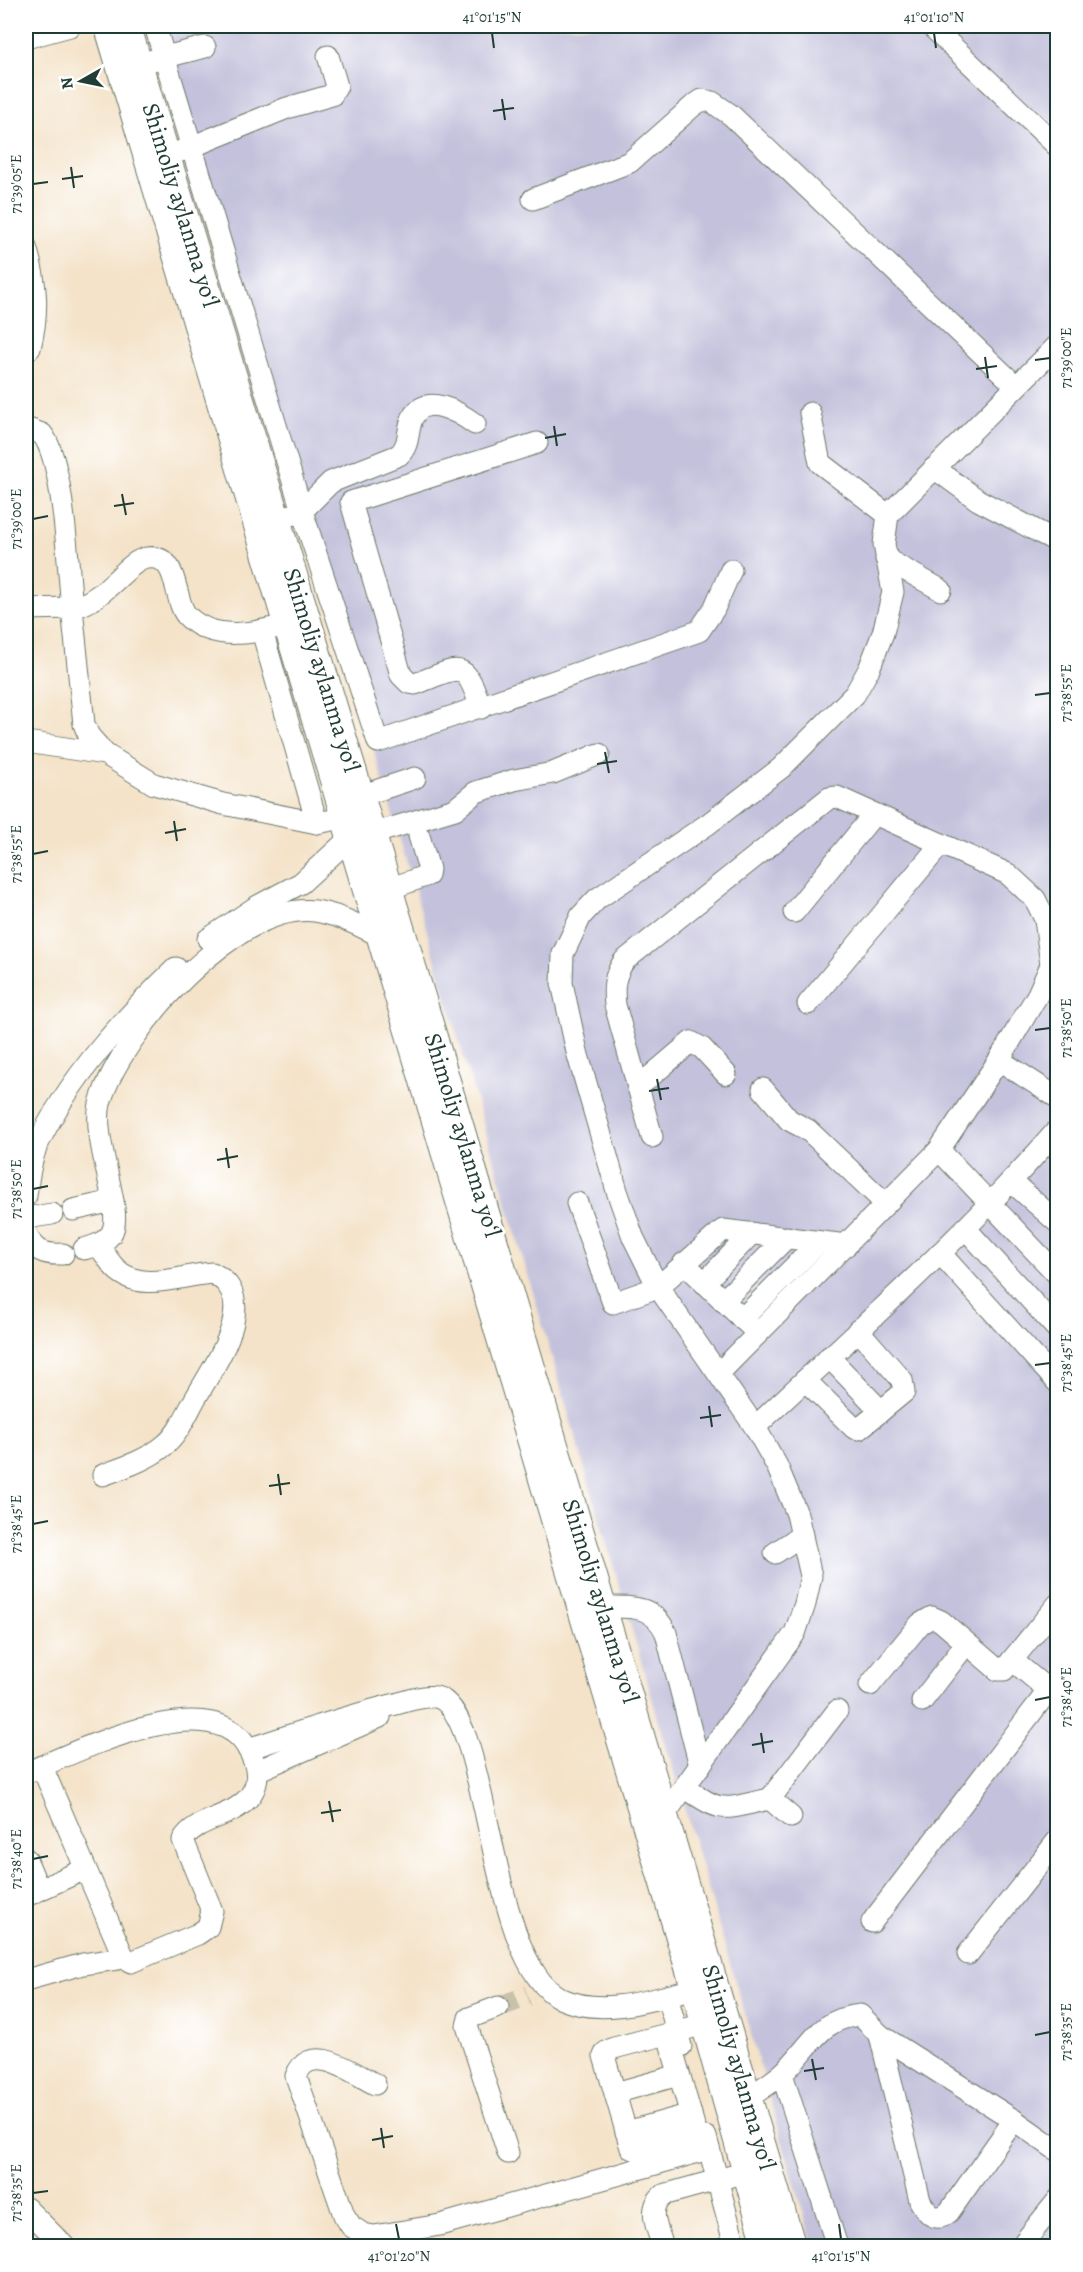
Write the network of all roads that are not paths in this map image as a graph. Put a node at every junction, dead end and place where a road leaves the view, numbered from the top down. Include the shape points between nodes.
1 (70, 26) edge
2 (108, 26) edge
3 (127, 26) edge
4 (156, 26) edge
5 (931, 26) edge
6 (26, 38) edge
7 (205, 47) dead end
8 (328, 56) dead end
9 (165, 57) junction
10 (138, 63) junction
11 (192, 147) junction
12 (1058, 147) edge
13 (166, 157) junction
14 (533, 199) dead end
15 (26, 247) edge
16 (1058, 345) edge
17 (26, 350) edge
18 (1016, 386) junction
19 (810, 413) dead end
20 (475, 424) dead end
21 (26, 428) edge
22 (537, 443) dead end
23 (934, 468) junction
24 (888, 515) junction
25 (289, 516) junction
26 (1056, 542) edge
27 (886, 559) junction
28 (731, 570) dead end
29 (940, 590) dead end
30 (72, 608) junction
31 (26, 609) edge
32 (285, 625) junction
33 (481, 708) junction
34 (378, 741) junction
35 (26, 742) edge
36 (347, 752) junction
37 (105, 754) junction
38 (598, 754) dead end
39 (415, 778) dead end
40 (360, 796) junction
41 (874, 814) junction
42 (345, 828) junction
43 (419, 836) dead end
44 (941, 844) junction
45 (389, 889) junction
46 (795, 912) dead end
47 (379, 935) junction
48 (1054, 967) edge
49 (808, 1004) dead end
50 (999, 1060) junction
51 (726, 1074) dead end
52 (436, 1086) junction
53 (638, 1087) junction
54 (763, 1089) dead end
55 (1058, 1098) edge
56 (1058, 1129) edge
57 (652, 1137) dead end
58 (939, 1150) junction
59 (1012, 1182) junction
60 (26, 1196) edge
61 (113, 1201) junction
62 (577, 1203) dead end
63 (991, 1203) junction
64 (886, 1204) junction
65 (26, 1218) edge
66 (1058, 1223) edge
67 (966, 1229) junction
68 (26, 1233) edge
69 (752, 1233) junction
70 (786, 1238) junction
71 (819, 1242) junction
72 (847, 1245) junction
73 (82, 1249) junction
74 (940, 1253) junction
75 (684, 1263) junction
76 (1058, 1275) edge
77 (704, 1283) junction
78 (658, 1287) junction
79 (723, 1301) junction
80 (742, 1319) junction
81 (858, 1330) junction
82 (1058, 1330) edge
83 (758, 1334) junction
84 (829, 1357) junction
85 (720, 1372) junction
86 (805, 1380) junction
87 (1058, 1383) edge
88 (881, 1411) junction
89 (755, 1427) junction
90 (103, 1475) dead end
91 (802, 1534) junction
92 (775, 1553) dead end
93 (1058, 1604) edge
94 (603, 1607) junction
95 (966, 1644) junction
96 (1012, 1660) junction
97 (870, 1685) dead end
98 (1053, 1694) edge
99 (922, 1701) dead end
100 (404, 1702) junction
101 (837, 1711) dead end
102 (248, 1749) junction
103 (700, 1766) junction
104 (34, 1770) edge
105 (256, 1771) junction
106 (685, 1787) junction
107 (770, 1799) junction
108 (664, 1814) junction
109 (791, 1817) dead end
110 (1058, 1840) edge
111 (26, 1858) edge
112 (85, 1869) junction
113 (32, 1893) edge
114 (872, 1923) dead end
115 (968, 1954) dead end
116 (124, 1959) junction
117 (26, 1980) edge
118 (695, 1989) junction
119 (667, 1996) junction
120 (498, 2007) tunnel mouth
121 (705, 2024) junction
122 (672, 2034) junction
123 (880, 2035) junction
124 (782, 2074) junction
125 (679, 2075) junction
126 (375, 2084) dead end
127 (615, 2093) junction
128 (748, 2098) junction
129 (1014, 2120) junction
130 (709, 2149) junction
131 (1058, 2151) edge
132 (508, 2153) dead end
133 (746, 2172) junction
134 (717, 2180) junction
135 (1058, 2200) edge
136 (26, 2208) edge
137 (64, 2247) edge
138 (663, 2247) edge
139 (735, 2247) edge
140 (767, 2247) edge
141 (792, 2247) edge
142 (837, 2247) edge
143 (1021, 2247) edge

1 - 6 street
2 - 32 main road, Shimoliy aylanma yoʻl
3 - 10 main road, Shimoliy aylanma yoʻl
4 - 9 street
5 - 12 street
7 - 9 street
8 - 11 street via 337,86 332,94
9 - 10 street
9 - 11 street
10 - 13 main road, Shimoliy aylanma yoʻl
11 - 13 street
11 - 25 street
13 - 25 main road, Shimoliy aylanma yoʻl
14 - 18 street via 630,162 693,106 702,100 712,102 731,115
15 - 17 street via 37,318 30,348
16 - 18 street
18 - 23 street
19 - 24 street via 820,463
20 - 25 street via 445,406 422,409 411,421 406,446 399,455 331,482
21 - 30 street via 42,434 52,455
22 - 33 street via 351,502 401,675 416,684 454,669 463,670 471,678
23 - 24 street
23 - 26 street via 978,500
24 - 27 street
25 - 32 main road, Shimoliy aylanma yoʻl
25 - 34 street
27 - 29 street
27 - 78 street via 892,592 884,633 855,694 781,768 708,824 597,899 581,916 563,954 562,983 593,1112 633,1237
28 - 33 street via 714,609 699,631
30 - 31 street
30 - 32 street via 97,599 140,560 156,558 167,564 186,616 196,623 216,632 242,634
30 - 37 street via 84,724
32 - 36 main road, Shimoliy aylanma yoʻl
32 - 42 main road, Shimoliy aylanma yoʻl
33 - 34 street
34 - 36 street
35 - 37 street
36 - 40 main road, Shimoliy aylanma yoʻl
37 - 42 street via 154,784 223,804
38 - 42 street via 553,773 476,792 455,809
39 - 40 street
40 - 42 main road, Shimoliy aylanma yoʻl
41 - 44 street
41 - 46 street
41 - 53 street via 837,797 829,798 624,961 615,974 613,991
42 - 45 main road, Shimoliy aylanma yoʻl
42 - 47 main road, Shimoliy aylanma yoʻl
42 - 60 street via 301,883 219,931 190,954 120,1027 60,1105 36,1148
43 - 45 street via 428,875
44 - 48 street via 1008,874 1035,899 1045,919
44 - 49 street
45 - 52 main road, Shimoliy aylanma yoʻl
47 - 52 main road, Shimoliy aylanma yoʻl
47 - 61 street via 335,916 315,911 292,912 257,925 199,963 149,1018 118,1061 101,1100 97,1130
48 - 50 street
50 - 55 street
50 - 58 street
51 - 53 street via 691,1042
52 - 94 main road, Shimoliy aylanma yoʻl
52 - 118 main road, Shimoliy aylanma yoʻl
53 - 57 street
54 - 64 street via 789,1120 808,1130
56 - 59 street
58 - 63 street
58 - 64 street
59 - 63 street
59 - 66 street
61 - 65 street
61 - 73 street via 112,1233
62 - 78 street via 610,1302
63 - 67 street
63 - 76 street
64 - 72 street
67 - 74 street
67 - 82 street
68 - 73 street via 45,1255
69 - 70 street
69 - 75 street via 723,1230
69 - 77 street
70 - 71 street
70 - 79 street
71 - 72 street
71 - 80 street
72 - 83 street
73 - 90 street via 131,1278 147,1282 212,1273 221,1278 232,1294 234,1320 228,1343 166,1444 143,1460
74 - 81 street
74 - 87 street
75 - 77 street
75 - 78 street
77 - 79 street
78 - 85 street
79 - 80 street
80 - 83 street
81 - 84 street
81 - 88 street via 905,1386 904,1392
83 - 85 street
84 - 86 street
84 - 88 street
85 - 89 street
86 - 88 street via 854,1428 862,1427
86 - 89 street
89 - 91 street via 777,1466
91 - 92 street
91 - 103 street via 811,1576 795,1633
93 - 96 street
94 - 103 street via 631,1607 661,1620
94 - 108 main road, Shimoliy aylanma yoʻl
95 - 96 street via 998,1670 1004,1670
95 - 97 street via 940,1621 925,1619
95 - 99 street
96 - 98 street
98 - 114 street
100 - 102 street
100 - 105 street via 368,1724
100 - 119 street via 435,1697 448,1705 456,1717 470,1749 504,1895 522,1947 538,1978 538,1993 591,2006 627,2005
101 - 107 street
102 - 104 street via 234,1733 216,1723 195,1720 160,1724
102 - 105 street
103 - 106 street
104 - 112 street
105 - 116 street via 254,1790 237,1809 187,1834 183,1840 212,1911 208,1927 131,1962
106 - 107 street via 710,1806 724,1809
106 - 108 street
107 - 109 street
108 - 128 main road, Shimoliy aylanma yoʻl
110 - 115 street
111 - 113 street
112 - 113 street
112 - 116 street
116 - 117 street via 83,1964
118 - 119 street
118 - 121 main road, Shimoliy aylanma yoʻl
119 - 122 street
120 - 132 street via 469,2018 467,2025
121 - 122 street
121 - 133 main road, Shimoliy aylanma yoʻl
122 - 125 street
122 - 127 street via 606,2052
122 - 130 street
123 - 124 street via 860,2015 842,2017 820,2031
123 - 129 street
123 - 129 street via 920,2201 927,2213 943,2217 949,2212
124 - 128 street
124 - 142 street
125 - 127 street
125 - 127 street via 691,2114 626,2132
126 - 130 street via 323,2058 300,2067 296,2076 344,2215 363,2234 390,2234 468,2219
128 - 141 main road, Shimoliy aylanma yoʻl
129 - 131 street
130 - 134 street
133 - 134 street
133 - 140 main road, Shimoliy aylanma yoʻl
134 - 138 street via 663,2195 656,2201 654,2219
134 - 139 street
135 - 143 street
136 - 137 street

